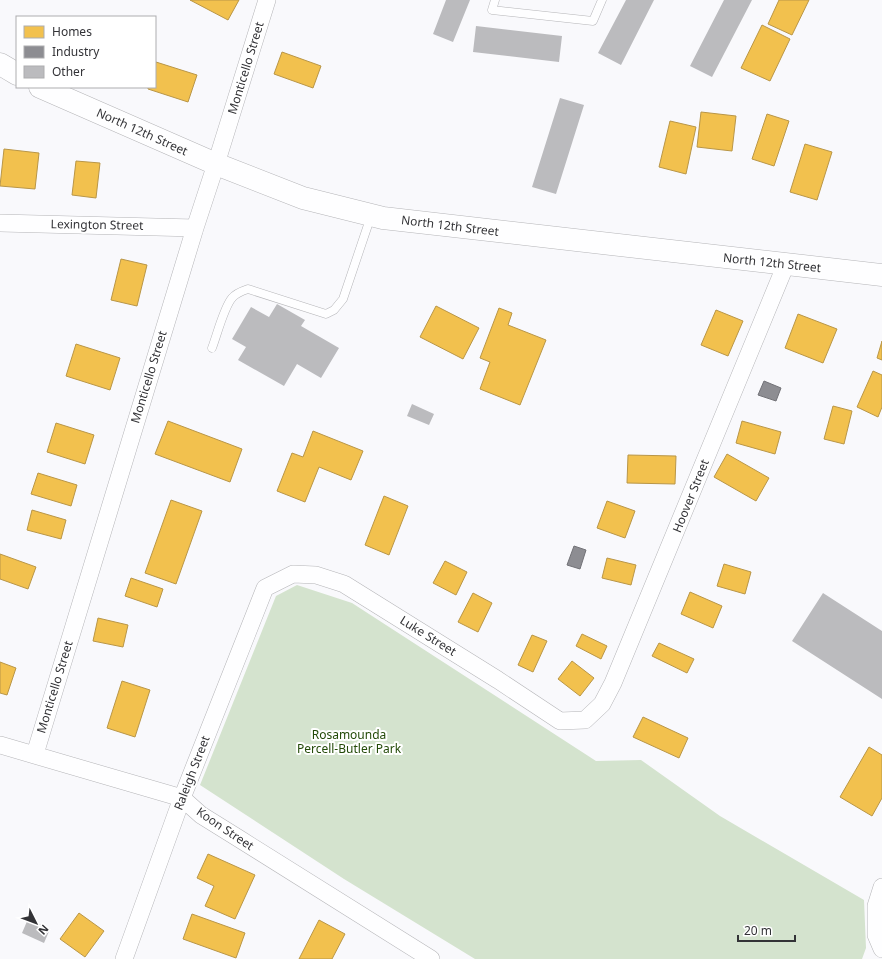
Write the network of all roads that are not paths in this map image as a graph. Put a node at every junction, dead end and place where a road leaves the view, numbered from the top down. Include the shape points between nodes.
1 (267, 0) edge
2 (495, 0) edge
3 (602, 0) edge
4 (0, 64) edge
5 (16, 73) edge
6 (42, 88) edge
7 (216, 164) junction
8 (371, 215) junction
9 (0, 223) edge
10 (195, 228) junction
11 (786, 264) junction
12 (882, 275) edge
13 (212, 348) dead end
14 (265, 588) joint
15 (585, 720) joint
16 (0, 745) edge
17 (35, 754) junction
18 (182, 798) junction
19 (882, 887) edge
20 (882, 949) edge
21 (124, 959) edge
22 (431, 959) edge

1 - 7 street, Monticello Street
2 - 3 lane via 492,10 593,21
4 - 5 main road
6 - 7 main road, North 12th Street
7 - 8 main road, North 12th Street via 303,198
7 - 10 street, Monticello Street
8 - 11 main road, North 12th Street
8 - 13 lane via 343,299 334,310 326,314 248,289 231,298
9 - 10 street, Lexington Street
10 - 17 street, Monticello Street
11 - 12 main road, North 12th Street
11 - 15 street, Hoover Street via 613,683 602,704
14 - 15 street, Luke Street via 293,574 316,575 344,584 560,721
14 - 18 street, Raleigh Street
16 - 17 street, Koon Street
17 - 18 street, Koon Street
18 - 21 street, Raleigh Street
18 - 22 street, Koon Street via 201,815
19 - 20 street via 876,906 876,935

